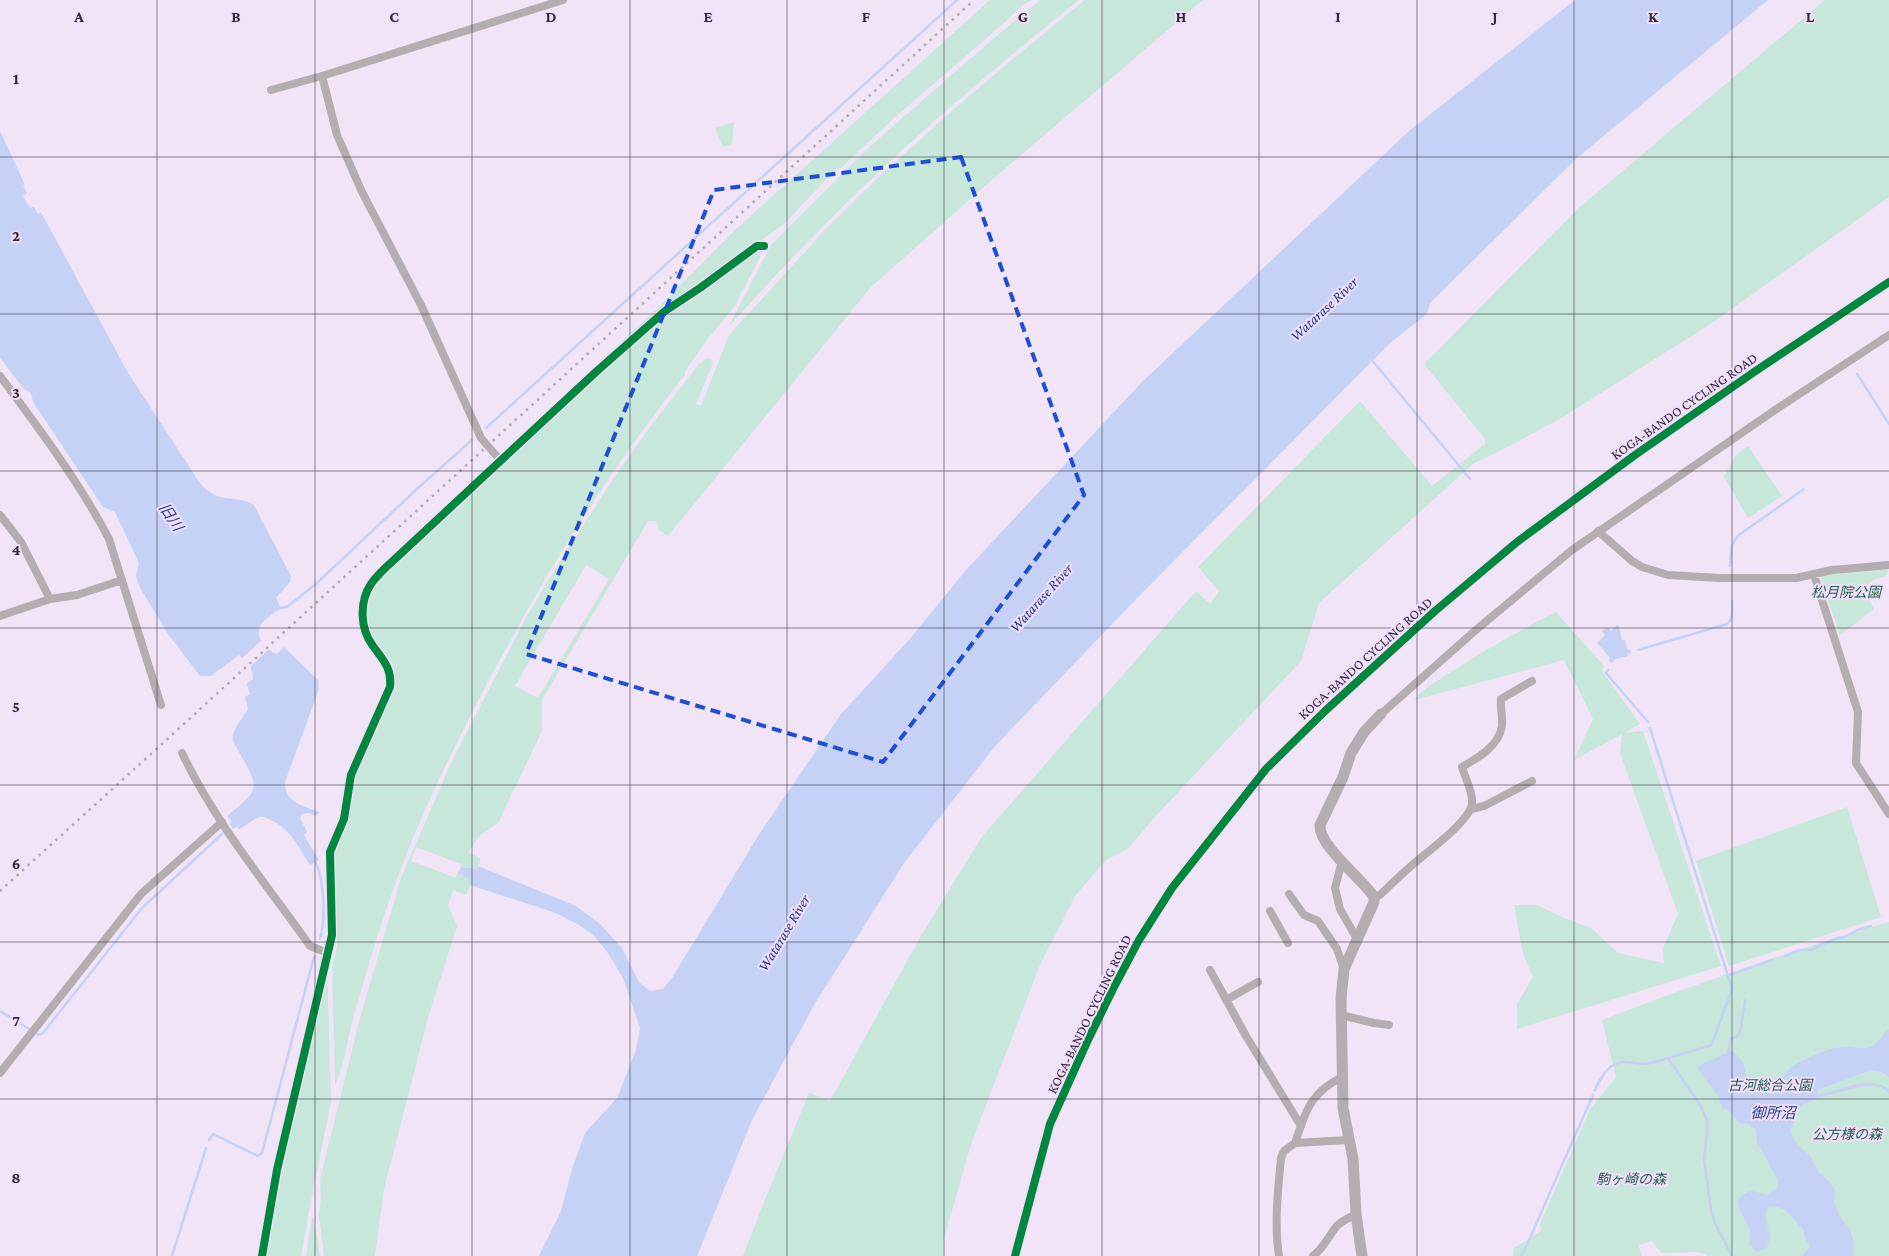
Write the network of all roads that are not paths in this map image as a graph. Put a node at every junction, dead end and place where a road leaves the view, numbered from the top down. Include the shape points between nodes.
1 (563, 0) edge
2 (553, 2) edge
3 (322, 76) junction
4 (271, 90) dead end
5 (764, 246) dead end
6 (1889, 335) edge
7 (0, 376) edge
8 (501, 461) junction
9 (0, 515) edge
10 (1598, 531) junction
11 (1889, 565) edge
12 (1814, 575) junction
13 (122, 580) junction
14 (50, 599) junction
15 (0, 616) edge
16 (1532, 681) dead end
17 (161, 705) dead end
18 (1381, 714) joint
19 (182, 753) dead end
20 (1532, 781) dead end
21 (1471, 809) junction
22 (1889, 814) edge
23 (222, 822) junction
24 (1342, 861) junction
25 (1289, 894) dead end
26 (1374, 897) junction
27 (1270, 911) dead end
28 (1357, 939) junction
29 (1288, 944) dead end
30 (328, 953) junction
31 (1344, 969) junction
32 (1210, 970) dead end
33 (1258, 982) dead end
34 (1226, 1000) junction
35 (1341, 1015) junction
36 (1389, 1025) dead end
37 (0, 1073) edge
38 (1342, 1077) junction
39 (1301, 1126) junction
40 (1350, 1140) junction
41 (1295, 1143) junction
42 (1356, 1214) junction
43 (262, 1256) edge
44 (1279, 1256) edge
45 (1313, 1256) edge
46 (1362, 1256) edge

1 - 2 street
2 - 3 street
3 - 4 street
3 - 8 street via 337,135 362,192 421,305 481,438
5 - 8 street via 757,246 665,310
6 - 10 street
7 - 13 street via 96,516 112,546
8 - 30 street via 394,559 367,591 362,608 364,627 371,644 388,666 391,679 388,694 351,775 344,819 330,852 332,935
9 - 14 street via 21,542
10 - 12 street via 1632,561 1668,575 1720,578
10 - 18 street via 1477,629
11 - 12 street via 1844,568
12 - 22 street via 1858,712 1856,763
13 - 14 street via 77,595
13 - 17 street
14 - 15 street
16 - 21 street via 1501,699 1500,732 1484,754 1462,766 1471,793
18 - 24 street via 1351,753 1320,825 1322,836
19 - 23 street
20 - 21 street via 1484,806
21 - 26 street via 1453,831
23 - 30 street via 310,946
23 - 37 street via 141,894
24 - 26 street
24 - 28 street via 1335,888 1340,909
25 - 31 street via 1304,915 1318,920 1337,949
26 - 28 street
27 - 29 street
28 - 31 street
30 - 43 street via 281,1153
31 - 35 street
32 - 34 street
33 - 34 street
34 - 39 street
35 - 36 street
35 - 38 street
38 - 39 street via 1313,1098
38 - 40 street via 1343,1108
39 - 41 street
40 - 41 street
40 - 42 street
41 - 44 street via 1284,1151 1281,1158 1277,1205
42 - 45 street via 1337,1226
42 - 46 street

